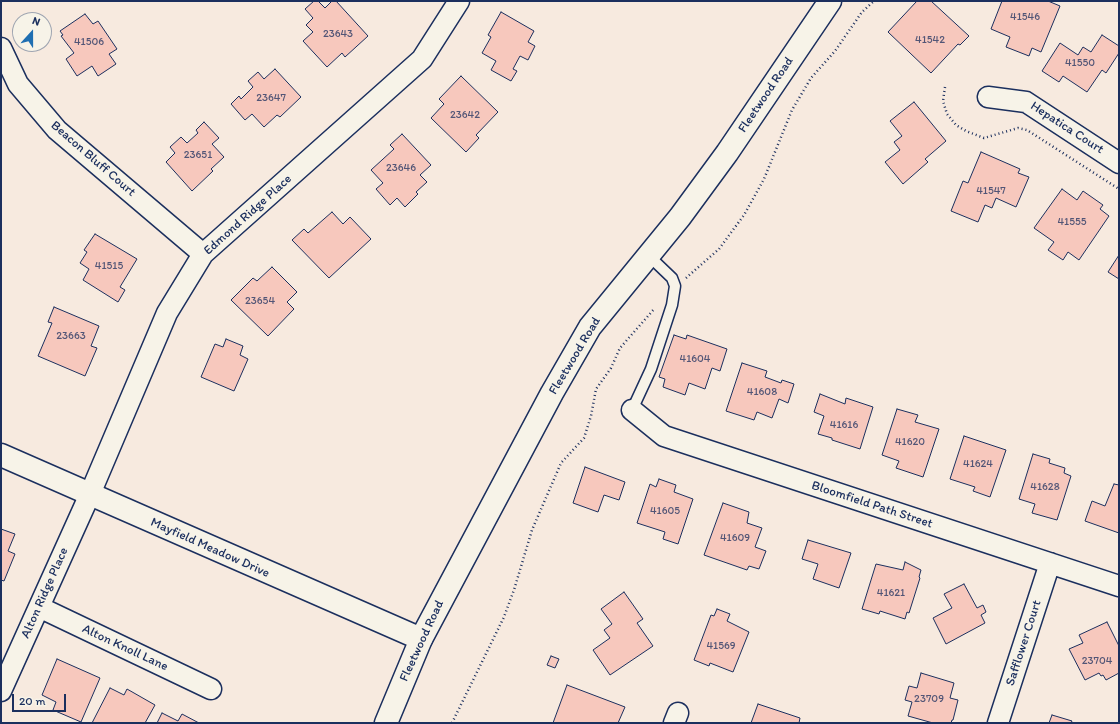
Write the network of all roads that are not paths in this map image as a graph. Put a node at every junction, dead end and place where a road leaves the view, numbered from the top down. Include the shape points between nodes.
1 (459, 1) edge
2 (830, 1) edge
3 (1, 48) edge
4 (988, 97) dead end
5 (1119, 163) edge
6 (203, 254) junction
7 (648, 256) junction
8 (632, 410) joint
9 (1, 455) edge
10 (90, 494) junction
11 (1050, 563) junction
12 (1119, 586) edge
13 (39, 607) junction
14 (421, 639) junction
15 (212, 689) dead end
16 (1, 691) edge
17 (386, 723) edge
18 (998, 723) edge

1 - 6 street, Edmond Ridge Place via 422,59
2 - 7 main road, Fleetwood Road via 727,153
3 - 6 street, Beacon Bluff Court via 18,84 57,130
4 - 5 street, Hepatica Court via 1026,102
6 - 10 street, Edmond Ridge Place via 167,312
7 - 8 lane via 672,278 675,286 672,305 651,369
7 - 14 main road, Fleetwood Road via 590,327 552,392
8 - 11 street, Bloomfield Path Street via 664,436
9 - 10 main road, Mayfield Meadow Drive
10 - 13 street, Alton Ridge Place
10 - 14 main road, Mayfield Meadow Drive
11 - 12 street, Bloomfield Path Street
11 - 18 street, Safflower Court
13 - 15 street, Alton Knoll Lane
13 - 16 street, Alton Ridge Place
14 - 17 main road, Fleetwood Road

